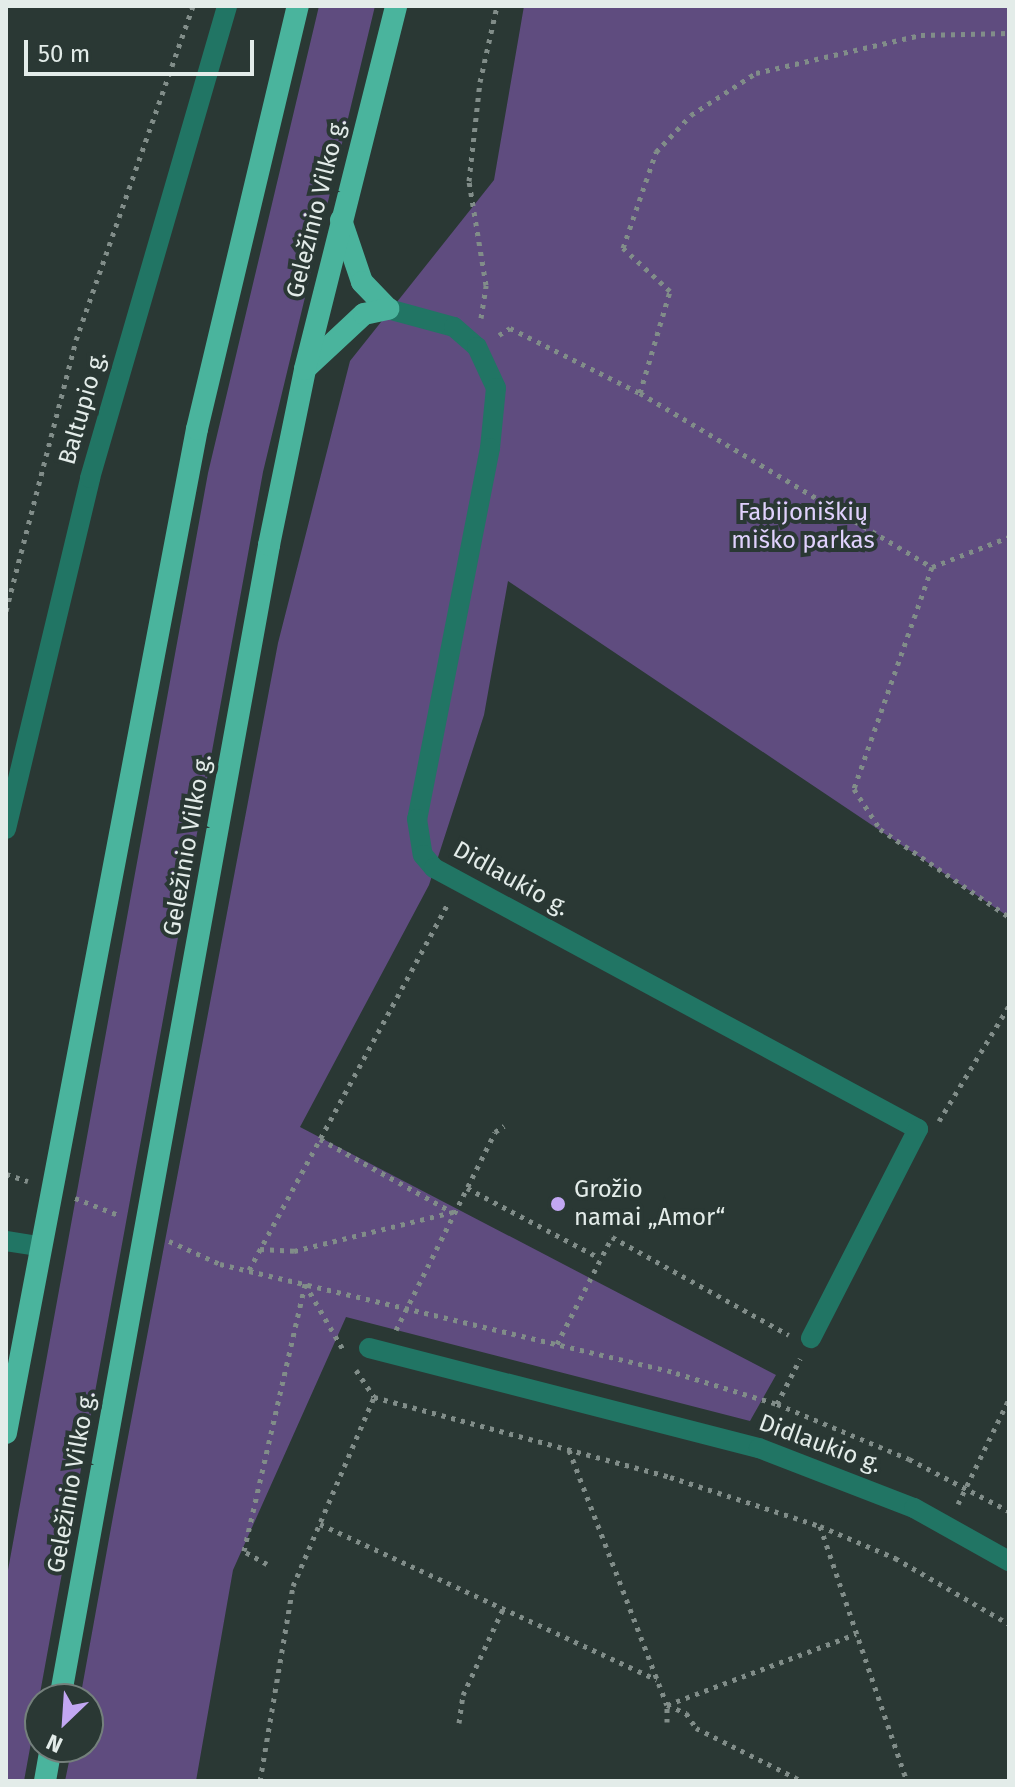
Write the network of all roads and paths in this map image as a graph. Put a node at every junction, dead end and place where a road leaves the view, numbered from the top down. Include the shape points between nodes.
1 (193, 6) edge
2 (227, 6) edge
3 (298, 6) edge
4 (396, 6) edge
5 (497, 6) edge
6 (1009, 33) edge
7 (341, 219) junction
8 (388, 309) junction
9 (477, 347) junction
10 (305, 369) junction
11 (640, 393) junction
12 (1009, 537) edge
13 (932, 567) junction
14 (6, 611) edge
15 (6, 829) edge
16 (460, 881) junction
17 (1009, 917) edge
18 (1009, 1006) edge
19 (504, 1126) dead end
20 (918, 1129) junction
21 (320, 1139) junction
22 (467, 1188) junction
23 (453, 1212) junction
24 (6, 1241) edge
25 (39, 1246) junction
26 (260, 1249) junction
27 (600, 1258) junction
28 (249, 1270) dead end
29 (305, 1283) junction
30 (406, 1307) junction
31 (809, 1342) junction
32 (557, 1344) junction
33 (377, 1350) joint
34 (374, 1397) junction
35 (1009, 1399) edge
36 (777, 1404) junction
37 (6, 1433) edge
38 (569, 1449) junction
39 (967, 1486) junction
40 (1009, 1511) edge
41 (320, 1524) junction
42 (820, 1526) junction
43 (947, 1527) junction
44 (1009, 1561) edge
45 (267, 1564) dead end
46 (503, 1609) junction
47 (1009, 1624) edge
48 (856, 1634) junction
49 (658, 1680) junction
50 (63, 1683) edge
51 (667, 1705) junction
52 (667, 1722) dead end
53 (459, 1723) dead end
54 (260, 1781) edge
55 (802, 1781) edge
56 (907, 1781) edge

1 - 14 path via 76,340
2 - 15 street, Baltupio g. via 90,478
3 - 25 highway via 197,429
4 - 7 highway, Geležinio Vilko g.
5 - 9 path via 480,82 469,181 486,285
6 - 11 path via 921,35 756,73 691,115 656,152 623,248 670,291
7 - 8 highway via 362,282
7 - 10 highway, Geležinio Vilko g.
8 - 9 street via 454,327
8 - 10 highway via 364,314
9 - 11 path via 510,328
9 - 16 street, Didlaukio g. via 496,388 496,416 417,819 423,855
10 - 50 highway, Geležinio Vilko g.
11 - 13 path
12 - 13 path
13 - 17 path via 854,789 880,829
16 - 20 street, Didlaukio g.
16 - 21 path
18 - 20 path via 940,1121
19 - 22 path via 495,1132
20 - 31 street
21 - 23 path
21 - 26 path
22 - 23 path
22 - 27 path
23 - 26 path via 294,1251
23 - 30 path
24 - 25 street
25 - 37 highway
26 - 28 path
27 - 31 path via 612,1237
27 - 32 path
29 - 30 path
29 - 34 path
29 - 45 path via 244,1551
30 - 32 path
30 - 33 path
31 - 36 path
32 - 36 path
33 - 43 street, Didlaukio g. via 759,1448 846,1479
34 - 38 path
34 - 41 path
35 - 39 path
36 - 39 path
38 - 42 path
38 - 49 path
39 - 40 path
39 - 43 path
41 - 46 path
41 - 54 path via 293,1586
42 - 47 path via 895,1558
42 - 48 path
43 - 44 street, Didlaukio g.
46 - 49 path
46 - 53 path via 463,1695
48 - 51 path
48 - 56 path
49 - 51 path
51 - 52 path
51 - 55 path via 686,1713 696,1728

